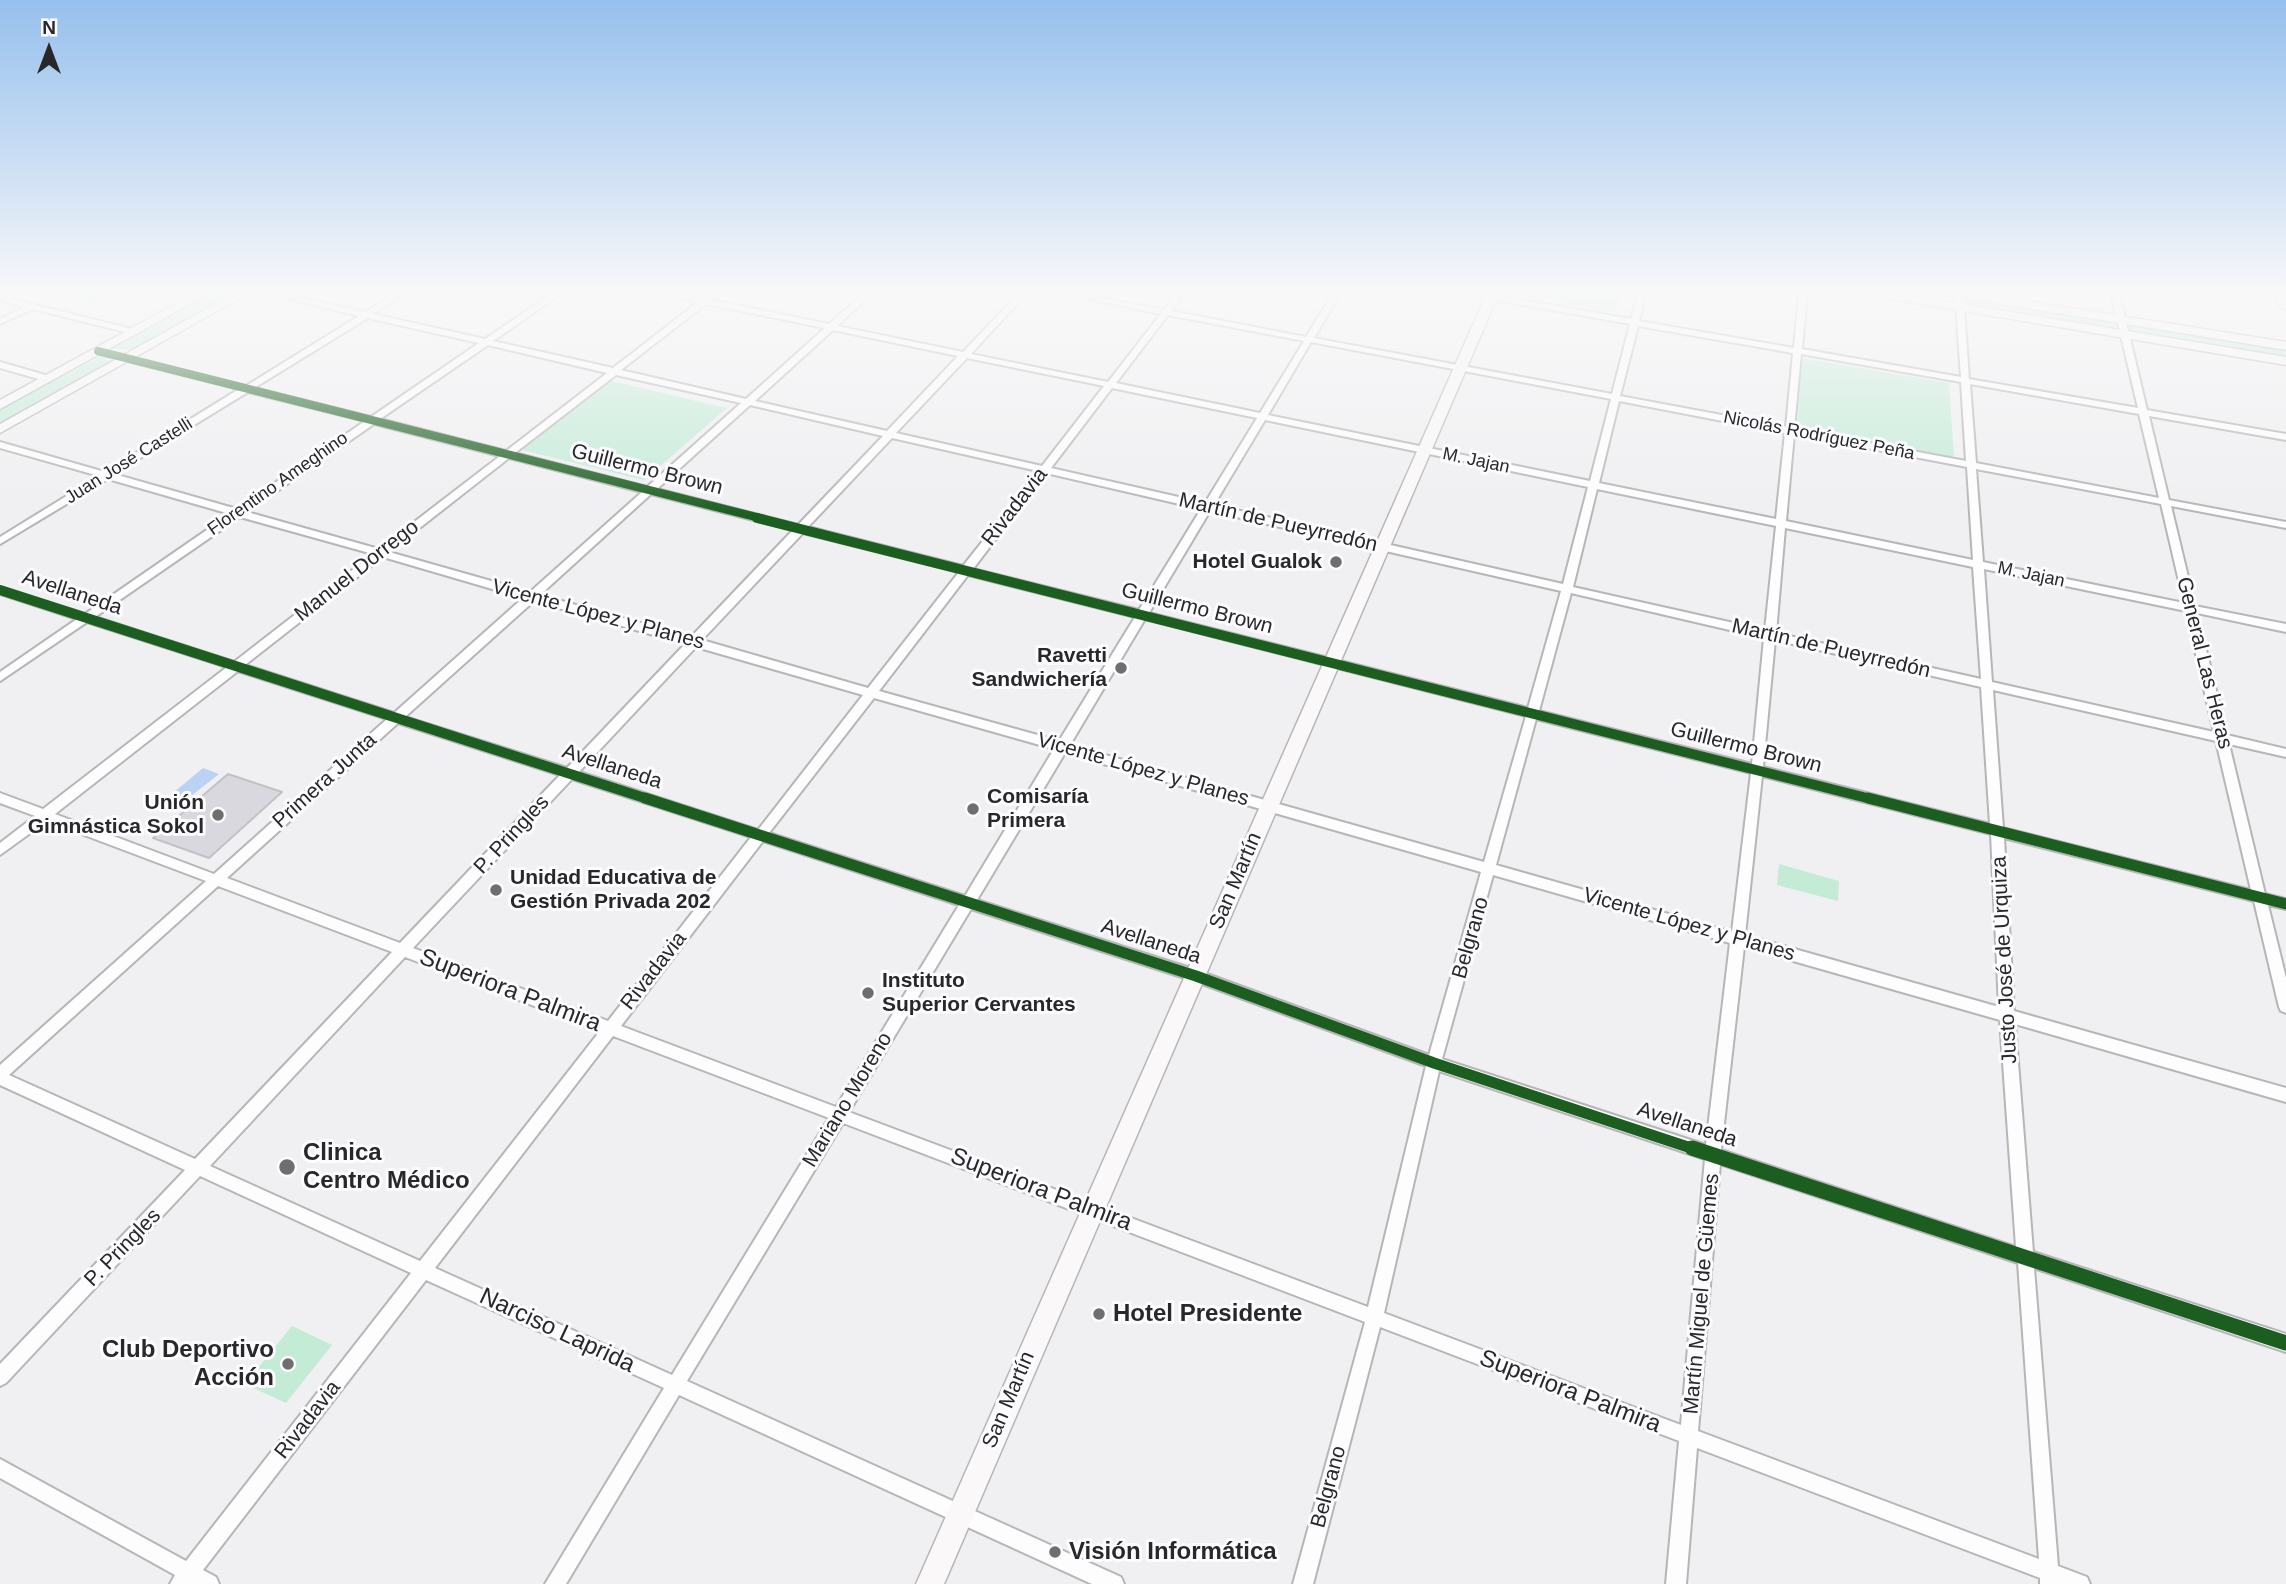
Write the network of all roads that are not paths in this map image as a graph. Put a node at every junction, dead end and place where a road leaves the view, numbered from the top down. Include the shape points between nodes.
1 (7, 367) edge
2 (70, 367) edge
3 (111, 367) edge
4 (162, 367) edge
5 (283, 367) edge
6 (450, 367) edge
7 (592, 367) edge
8 (621, 367) edge
9 (787, 367) edge
10 (955, 367) edge
11 (1023, 367) edge
12 (1124, 367) edge
13 (1292, 367) edge
14 (1455, 367) edge
15 (1624, 367) edge
16 (1796, 367) edge
17 (1890, 367) edge
18 (1964, 367) edge
19 (2133, 367) edge
20 (1461, 368) junction
21 (614, 372) junction
22 (49, 379) junction
23 (1965, 380) junction
24 (1110, 385) junction
25 (247, 389) junction
26 (1618, 397) junction
27 (748, 402) junction
28 (0, 405) edge
29 (2144, 412) junction
30 (1262, 416) junction
31 (370, 420) junction
32 (0, 429) edge
33 (1790, 430) junction
34 (890, 435) junction
35 (2286, 437) edge
36 (0, 445) edge
37 (1425, 450) junction
38 (505, 454) junction
39 (1971, 465) junction
40 (1044, 470) junction
41 (105, 475) junction
42 (1592, 485) junction
43 (650, 491) junction
44 (2165, 502) junction
45 (1207, 507) junction
46 (236, 513) junction
47 (1781, 524) junction
48 (2286, 525) edge
49 (801, 529) junction
50 (0, 541) edge
51 (1382, 547) junction
52 (379, 553) junction
53 (1978, 565) junction
54 (966, 570) junction
55 (1567, 589) junction
56 (0, 590) edge
57 (529, 597) junction
58 (2191, 609) junction
59 (1142, 615) junction
60 (87, 618) junction
61 (2286, 628) edge
62 (1770, 635) junction
63 (693, 642) junction
64 (1332, 663) junction
65 (237, 666) junction
66 (0, 677) edge
67 (1987, 685) junction
68 (870, 693) junction
69 (1532, 714) junction
70 (397, 718) junction
71 (2222, 739) junction
72 (1060, 747) junction
73 (2286, 753) edge
74 (1757, 770) junction
75 (570, 774) junction
76 (0, 798) edge
77 (1268, 805) junction
78 (45, 815) junction
79 (1997, 831) junction
80 (761, 835) junction
81 (0, 850) edge
82 (1491, 868) junction
83 (216, 878) junction
84 (2261, 898) junction
85 (968, 902) junction
86 (2286, 904) edge
87 (1737, 939) junction
88 (403, 950) junction
89 (1196, 976) junction
90 (2286, 1007) edge
91 (2007, 1016) junction
92 (610, 1029) junction
93 (1434, 1063) junction
94 (0, 1076) edge
95 (2286, 1096) edge
96 (840, 1114) junction
97 (1713, 1154) junction
98 (198, 1170) junction
99 (1092, 1209) junction
100 (2025, 1257) junction
101 (424, 1269) junction
102 (1374, 1318) junction
103 (2286, 1343) edge
104 (0, 1377) edge
105 (675, 1385) junction
106 (1691, 1438) junction
107 (0, 1468) edge
108 (960, 1515) junction
109 (185, 1578) edge
110 (2049, 1578) edge
111 (209, 1584) edge
112 (555, 1584) edge
113 (930, 1584) edge
114 (1114, 1584) edge
115 (1303, 1584) edge
116 (1676, 1584) edge
117 (2080, 1584) edge

1 - 22 street
2 - 22 main road
3 - 32 main road
4 - 25 street, Guillermo Brown
5 - 25 street, Juan José Castelli
6 - 31 street, Florentino Ameghino
7 - 21 street, Martín de Pueyrredón
8 - 21 street, Manuel Dorrego
9 - 27 street, Primera Junta
10 - 34 street, P. Pringles
11 - 24 street, M. Jajan
12 - 24 street, Rivadavia
13 - 30 street, Mariano Moreno
14 - 20 street, Nicolás Rodríguez Peña
15 - 26 street, Belgrano
16 - 33 street, Martín Miguel de Güemes
17 - 23 street
18 - 23 street, Justo José de Urquiza
19 - 29 street, General Las Heras
20 - 26 street, Nicolás Rodríguez Peña
20 - 37 main road, San Martín
21 - 27 street, Martín de Pueyrredón
21 - 38 street, Manuel Dorrego
22 - 28 main road
23 - 29 street
23 - 39 street, Justo José de Urquiza
24 - 30 street, M. Jajan
24 - 40 street, Rivadavia
25 - 31 street, Guillermo Brown
25 - 41 street, Juan José Castelli
26 - 33 street, Nicolás Rodríguez Peña
26 - 42 street, Belgrano
27 - 34 street, Martín de Pueyrredón
27 - 43 street, Primera Junta
29 - 35 street
29 - 44 street, General Las Heras
30 - 37 street, M. Jajan
30 - 45 street, Mariano Moreno
31 - 38 street, Guillermo Brown
31 - 46 street, Florentino Ameghino
33 - 39 street, Nicolás Rodríguez Peña
33 - 47 street, Martín Miguel de Güemes
34 - 40 street, Martín de Pueyrredón
34 - 49 street, P. Pringles
36 - 41 street, Vicente López y Planes
37 - 42 street, M. Jajan
37 - 51 main road, San Martín
38 - 43 street, Guillermo Brown
38 - 52 street, Manuel Dorrego
39 - 44 street, Nicolás Rodríguez Peña
39 - 53 street, Justo José de Urquiza
40 - 45 street, Martín de Pueyrredón
40 - 54 street, Rivadavia
41 - 46 street, Vicente López y Planes
41 - 50 street, Juan José Castelli
42 - 47 street, M. Jajan
42 - 55 street, Belgrano
43 - 49 street, Guillermo Brown
43 - 57 street, Primera Junta
44 - 48 street, Nicolás Rodríguez Peña
44 - 58 street, General Las Heras
45 - 51 street, Martín de Pueyrredón
45 - 59 street, Mariano Moreno
46 - 52 street, Vicente López y Planes
46 - 60 street, Florentino Ameghino
47 - 53 street, M. Jajan
47 - 62 street, Martín Miguel de Güemes
49 - 54 street, Guillermo Brown
49 - 63 street, P. Pringles
51 - 55 street, Martín de Pueyrredón
51 - 64 main road, San Martín
52 - 57 street, Vicente López y Planes
52 - 65 street, Manuel Dorrego
53 - 58 street, M. Jajan
53 - 67 street, Justo José de Urquiza
54 - 59 street, Guillermo Brown
54 - 68 street, Rivadavia
55 - 62 street, Martín de Pueyrredón
55 - 69 street, Belgrano
56 - 60 street, Avellaneda
57 - 63 street, Vicente López y Planes
57 - 70 street, Primera Junta
58 - 61 street, M. Jajan
58 - 71 street, General Las Heras
59 - 64 street, Guillermo Brown
59 - 72 street, Mariano Moreno
60 - 65 street, Avellaneda
60 - 66 street, Florentino Ameghino
62 - 67 street, Martín de Pueyrredón
62 - 74 street, Martín Miguel de Güemes
63 - 68 street, Vicente López y Planes
63 - 75 street, P. Pringles
64 - 69 street, Guillermo Brown
64 - 77 main road, San Martín
65 - 70 street, Avellaneda
65 - 78 street, Manuel Dorrego
67 - 71 street, Martín de Pueyrredón
67 - 79 street, Justo José de Urquiza
68 - 72 street, Vicente López y Planes
68 - 80 street, Rivadavia
69 - 74 street, Guillermo Brown
69 - 82 street, Belgrano
70 - 75 street, Avellaneda
70 - 83 street, Primera Junta
71 - 73 street, Martín de Pueyrredón
71 - 84 street, General Las Heras
72 - 77 street, Vicente López y Planes
72 - 85 street, Mariano Moreno
74 - 79 street, Guillermo Brown
74 - 87 street, Martín Miguel de Güemes
75 - 80 street, Avellaneda
75 - 88 street, P. Pringles
76 - 78 street, Superiora Palmira
77 - 82 street, Vicente López y Planes
77 - 89 main road, San Martín
78 - 81 street, Manuel Dorrego
78 - 83 street, Superiora Palmira
79 - 84 street, Guillermo Brown
79 - 91 street, Justo José de Urquiza
80 - 85 street, Avellaneda
80 - 92 street, Rivadavia
82 - 87 street, Vicente López y Planes
82 - 93 street, Belgrano
83 - 88 street, Superiora Palmira
83 - 94 street, Primera Junta
84 - 86 street, Guillermo Brown
84 - 90 street, General Las Heras
85 - 89 street, Avellaneda
85 - 96 street, Mariano Moreno
87 - 91 street, Vicente López y Planes
87 - 97 street, Martín Miguel de Güemes
88 - 92 street, Superiora Palmira
88 - 98 street, P. Pringles
89 - 93 street, Avellaneda
89 - 99 main road, San Martín
91 - 95 street, Vicente López y Planes
91 - 100 street, Justo José de Urquiza
92 - 96 street, Superiora Palmira
92 - 101 street, Rivadavia
93 - 97 street, Avellaneda
93 - 102 street, Belgrano
94 - 98 street, Narciso Laprida
96 - 99 street, Superiora Palmira
96 - 105 street, Mariano Moreno
97 - 100 street, Avellaneda
97 - 106 street, Martín Miguel de Güemes
98 - 101 street, Narciso Laprida
98 - 104 street, P. Pringles
99 - 102 street, Superiora Palmira
99 - 108 main road, San Martín
100 - 103 street, Avellaneda
100 - 110 street, Justo José de Urquiza
101 - 105 street, Narciso Laprida
101 - 109 street, Rivadavia
102 - 106 street, Superiora Palmira
102 - 115 street, Belgrano
105 - 108 street, Narciso Laprida
105 - 112 street, Mariano Moreno
106 - 110 street, Superiora Palmira
106 - 116 street, Martín Miguel de Güemes
107 - 109 street
108 - 113 main road, San Martín
108 - 114 street, Narciso Laprida
109 - 111 street
110 - 117 street, Superiora Palmira

